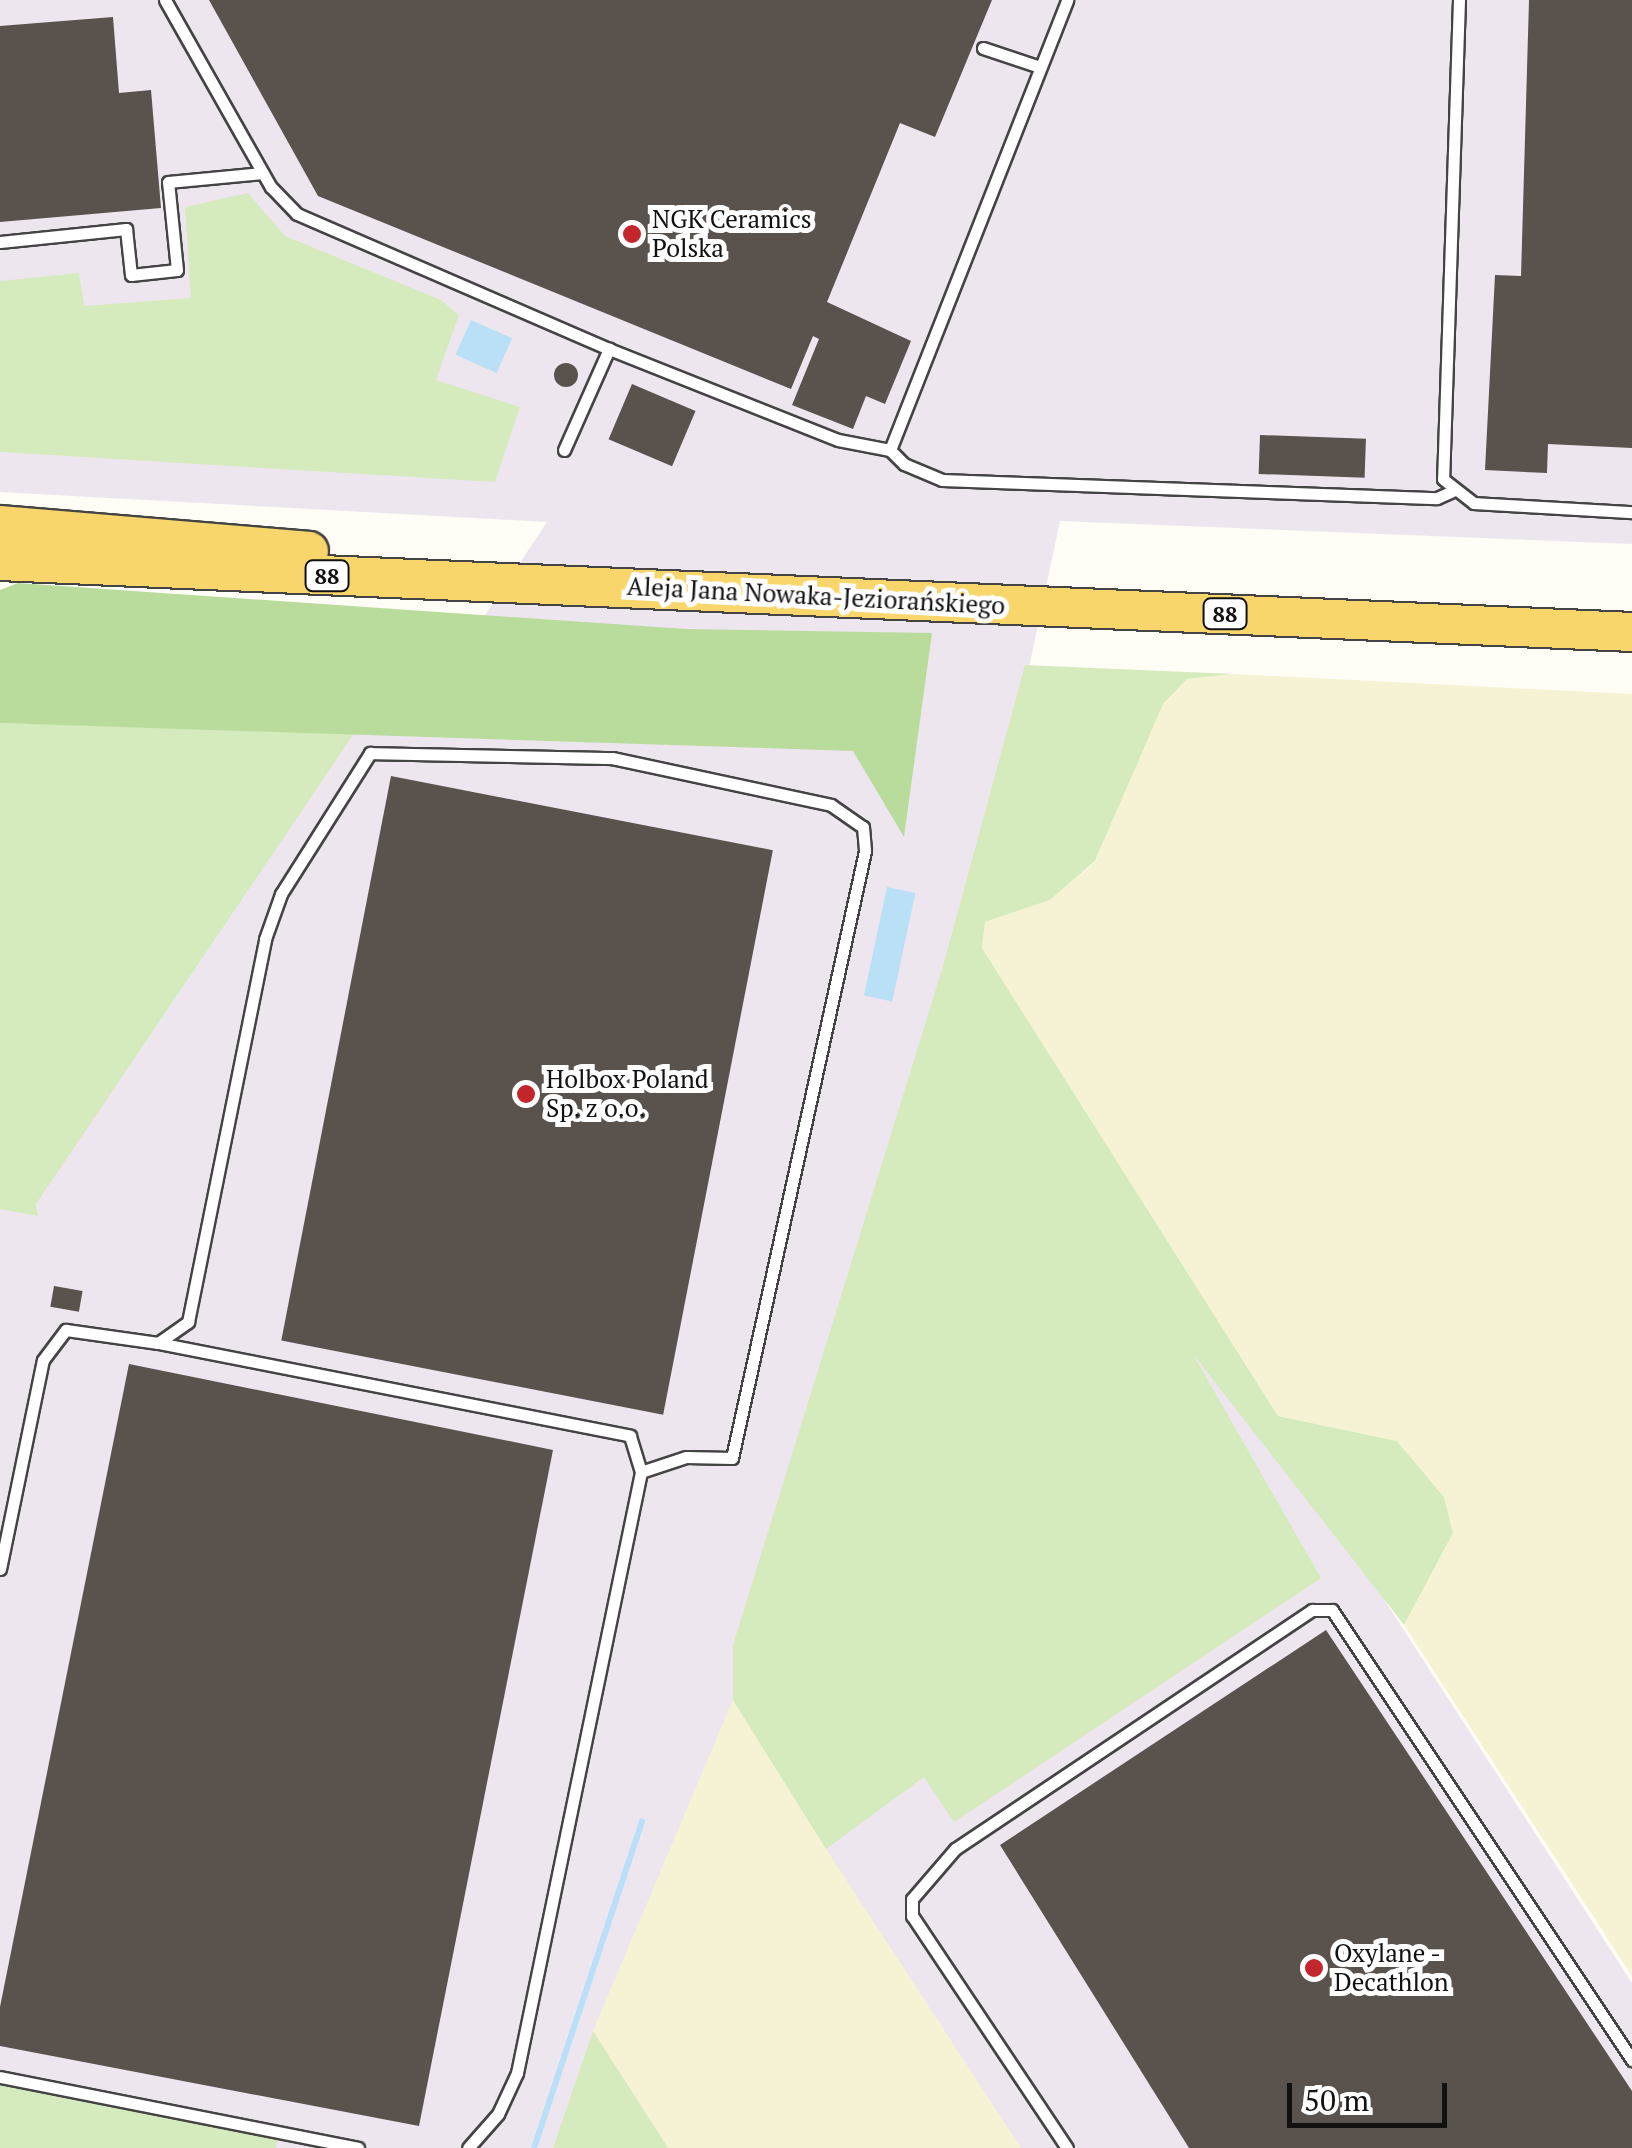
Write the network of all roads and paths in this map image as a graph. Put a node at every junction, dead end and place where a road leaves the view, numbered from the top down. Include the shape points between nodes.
1 (165, 0) edge
2 (1066, 0) edge
3 (1459, 0) edge
4 (983, 48) dead end
5 (1040, 68) junction
6 (263, 173) junction
7 (0, 242) edge
8 (608, 349) junction
9 (564, 450) dead end
10 (890, 450) junction
11 (1453, 491) junction
12 (1632, 512) edge
13 (0, 525) edge
14 (0, 562) edge
15 (544, 584) junction
16 (1632, 632) edge
17 (158, 1343) junction
18 (642, 1472) junction
19 (0, 1569) edge
20 (1632, 2060) edge
21 (0, 2077) edge
22 (358, 2148) edge
23 (468, 2148) edge
24 (1067, 2148) edge

1 - 6 lane
2 - 5 lane
3 - 11 lane via 1440,465
4 - 5 lane
5 - 10 lane
6 - 7 lane via 168,182 177,270 130,275 126,229
6 - 8 lane via 296,214
8 - 9 lane
8 - 10 lane via 838,440
10 - 11 lane via 904,464 942,480 1437,498
11 - 12 lane via 1474,503
13 - 15 main road via 356,556
14 - 15 main road, Aleja Jana Nowaka-Jeziorańskiego / 88
15 - 16 main road, Aleja Jana Nowaka-Jeziorańskiego / 88
17 - 18 lane via 630,1436
17 - 18 lane via 188,1322 270,924 281,894 370,754 612,758 830,806 862,827 865,851 732,1458 686,1457
17 - 19 lane via 66,1330 43,1360
18 - 23 lane via 517,2073 498,2114
20 - 24 lane via 1332,1610 1312,1610 956,1848 912,1899 912,1916
21 - 22 lane

